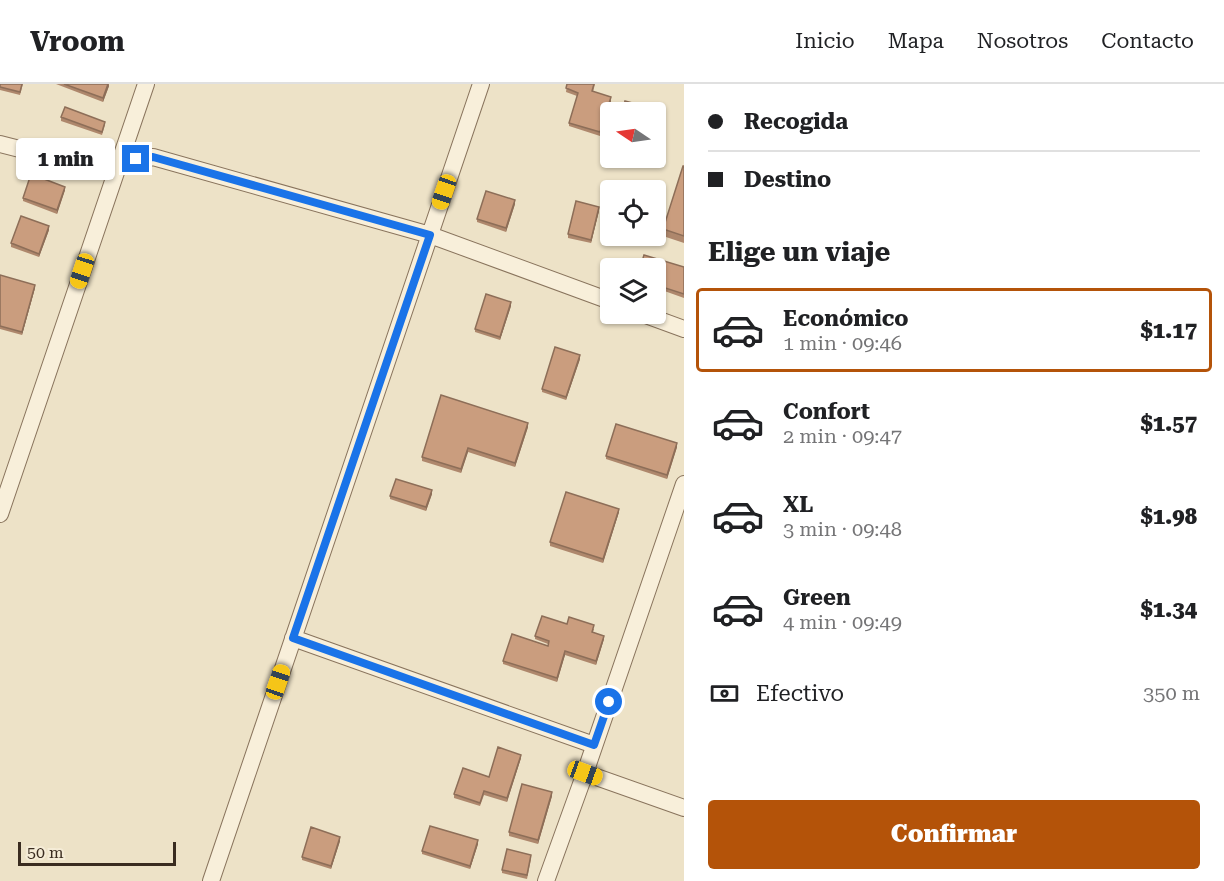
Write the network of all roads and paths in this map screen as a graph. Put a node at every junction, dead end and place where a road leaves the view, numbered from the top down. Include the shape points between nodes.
1 (146, 84) edge
2 (481, 84) edge
3 (0, 144) edge
4 (119, 161) junction
5 (430, 235) junction
6 (600, 298) edge
7 (666, 322) edge
8 (684, 329) edge
9 (684, 484) edge
10 (0, 514) edge
11 (293, 638) junction
12 (594, 745) junction
13 (585, 773) junction
14 (684, 808) edge
15 (211, 881) edge
16 (546, 881) edge

1 - 4 street
2 - 5 street
3 - 4 street via 90,167
4 - 5 street via 153,157
4 - 10 street
5 - 6 street
5 - 11 street
7 - 8 street
9 - 12 street
11 - 12 street
11 - 15 street
12 - 13 street
13 - 14 street
13 - 16 street

